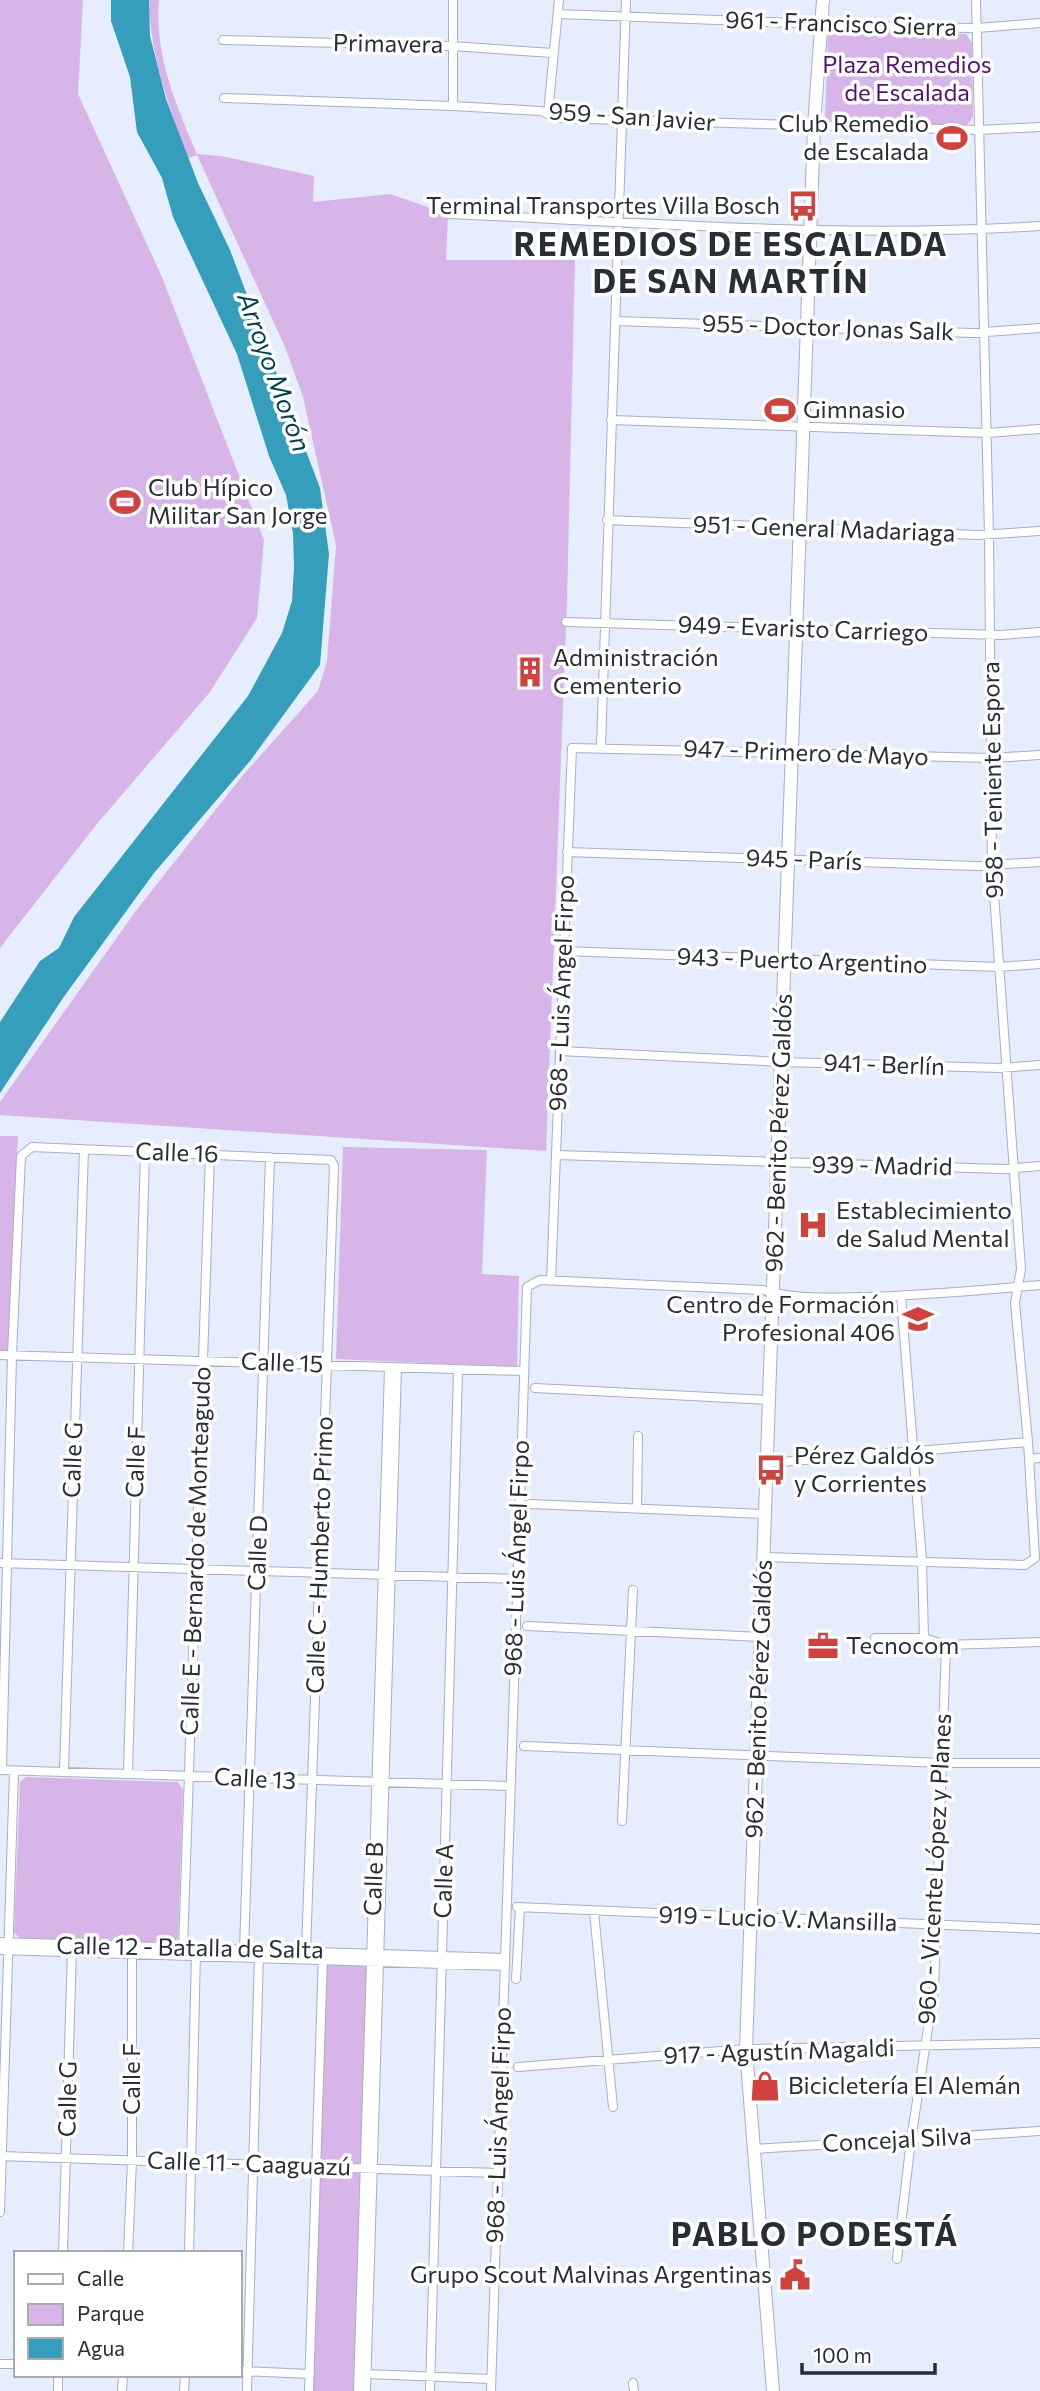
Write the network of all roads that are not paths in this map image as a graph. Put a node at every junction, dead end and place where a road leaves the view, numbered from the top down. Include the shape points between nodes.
1 (453, 0) edge
2 (559, 0) edge
3 (626, 0) edge
4 (823, 0) edge
5 (976, 0) edge
6 (558, 13) junction
7 (625, 18) junction
8 (820, 23) junction
9 (1040, 23) edge
10 (977, 28) junction
11 (223, 40) dead end
12 (451, 46) junction
13 (554, 53) junction
14 (224, 98) dead end
15 (453, 106) junction
16 (548, 114) junction
17 (621, 120) junction
18 (814, 127) junction
19 (1040, 127) edge
20 (979, 130) junction
21 (448, 214) dead end
22 (619, 221) junction
23 (1040, 226) edge
24 (811, 228) junction
25 (981, 230) junction
26 (616, 321) junction
27 (809, 328) junction
28 (1040, 328) edge
29 (983, 332) junction
30 (611, 420) junction
31 (805, 428) junction
32 (1040, 429) edge
33 (987, 433) junction
34 (607, 520) junction
35 (801, 528) junction
36 (1040, 531) edge
37 (989, 535) junction
38 (566, 622) dead end
39 (604, 623) junction
40 (797, 628) junction
41 (1040, 632) edge
42 (991, 635) junction
43 (601, 747) junction
44 (572, 748) joint
45 (792, 753) junction
46 (1040, 755) edge
47 (992, 758) junction
48 (567, 852) junction
49 (789, 859) junction
50 (1040, 862) edge
51 (992, 866) junction
52 (564, 951) junction
53 (785, 961) junction
54 (1040, 964) edge
55 (998, 967) junction
56 (561, 1052) junction
57 (782, 1062) junction
58 (1040, 1065) edge
59 (1009, 1068) junction
60 (84, 1149) junction
61 (145, 1151) junction
62 (209, 1154) junction
63 (556, 1155) junction
64 (270, 1157) junction
65 (331, 1160) joint
66 (778, 1164) junction
67 (1040, 1166) edge
68 (1014, 1168) junction
69 (551, 1281) junction
70 (1040, 1285) edge
71 (1018, 1287) junction
72 (773, 1293) junction
73 (901, 1296) junction
74 (0, 1355) edge
75 (12, 1355) junction
76 (76, 1357) junction
77 (139, 1359) junction
78 (202, 1361) junction
79 (265, 1363) junction
80 (326, 1365) junction
81 (393, 1368) junction
82 (458, 1370) junction
83 (522, 1371) junction
84 (535, 1388) dead end
85 (770, 1400) junction
86 (638, 1436) dead end
87 (1028, 1442) junction
88 (912, 1452) junction
89 (1040, 1458) edge
90 (1029, 1459) junction
91 (768, 1463) junction
92 (530, 1504) dead end
93 (637, 1508) junction
94 (766, 1514) junction
95 (764, 1557) junction
96 (922, 1561) junction
97 (4, 1563) edge
98 (70, 1565) junction
99 (132, 1567) junction
100 (195, 1569) junction
101 (258, 1570) junction
102 (320, 1572) junction
103 (388, 1575) junction
104 (453, 1577) junction
105 (517, 1579) junction
106 (633, 1590) dead end
107 (527, 1626) dead end
108 (632, 1632) junction
109 (761, 1637) junction
110 (875, 1638) dead end
111 (924, 1638) junction
112 (1040, 1642) edge
113 (946, 1645) junction
114 (524, 1746) dead end
115 (626, 1751) junction
116 (757, 1756) junction
117 (943, 1763) junction
118 (1040, 1763) edge
119 (1, 1770) edge
120 (14, 1771) junction
121 (64, 1771) junction
122 (128, 1773) junction
123 (188, 1775) junction
124 (251, 1779) junction
125 (312, 1781) junction
126 (381, 1782) junction
127 (447, 1784) junction
128 (509, 1786) junction
129 (622, 1821) dead end
130 (594, 1912) junction
131 (750, 1919) junction
132 (936, 1924) junction
133 (1040, 1928) edge
134 (5, 1946) edge
135 (72, 1949) junction
136 (183, 1949) junction
137 (132, 1950) junction
138 (244, 1950) junction
139 (306, 1951) junction
140 (196, 1952) junction
141 (259, 1954) junction
142 (323, 1955) junction
143 (376, 1957) junction
144 (442, 1959) junction
145 (505, 1962) junction
146 (516, 1979) dead end
147 (1040, 2043) edge
148 (925, 2047) junction
149 (746, 2049) junction
150 (608, 2060) junction
151 (518, 2067) dead end
152 (613, 2106) dead end
153 (1040, 2131) edge
154 (911, 2140) junction
155 (754, 2148) junction
156 (1, 2156) edge
157 (67, 2159) junction
158 (132, 2161) junction
159 (191, 2163) junction
160 (255, 2165) junction
161 (318, 2166) junction
162 (368, 2167) junction
163 (434, 2169) junction
164 (498, 2172) junction
165 (0, 2212) edge
166 (63, 2251) edge
167 (128, 2251) edge
168 (189, 2251) edge
169 (897, 2259) dead end
170 (244, 2371) edge
171 (310, 2374) junction
172 (367, 2374) junction
173 (430, 2376) junction
174 (491, 2379) junction
175 (247, 2391) edge
176 (309, 2391) edge
177 (358, 2391) edge
178 (366, 2391) edge
179 (430, 2391) edge
180 (491, 2391) edge
181 (773, 2391) edge

1 - 12 street
2 - 6 street
3 - 7 street
4 - 8 main road, 962 - Benito Pérez Galdós
5 - 10 street, 958 - Teniente Espora
6 - 7 street, 961 - Francisco Sierra
6 - 13 street
7 - 8 street, 961 - Francisco Sierra
7 - 17 street
8 - 10 street, 961 - Francisco Sierra
8 - 18 main road, 962 - Benito Pérez Galdós
9 - 10 street, 961 - Francisco Sierra
10 - 20 street, 958 - Teniente Espora
11 - 12 street, Primavera
12 - 13 street, Primavera
12 - 15 street
13 - 16 street
14 - 15 street, 959 - San Javier
15 - 16 street, 959 - San Javier
16 - 17 street, 959 - San Javier
17 - 18 street, 959 - San Javier
17 - 22 street
18 - 20 street, 959 - San Javier
18 - 24 main road, 962 - Benito Pérez Galdós
19 - 20 street, 959 - San Javier
20 - 25 street, 958 - Teniente Espora
21 - 22 street
22 - 24 street
22 - 26 street
23 - 25 street
24 - 25 street
24 - 27 main road, 962 - Benito Pérez Galdós
25 - 29 street, 958 - Teniente Espora
26 - 27 street, 955 - Doctor Jonas Salk
26 - 30 street
27 - 29 street, 955 - Doctor Jonas Salk
27 - 31 main road, 962 - Benito Pérez Galdós
28 - 29 street, 955 - Doctor Jonas Salk
29 - 33 street, 958 - Teniente Espora
30 - 31 street
30 - 34 street
31 - 33 street
31 - 35 main road, 962 - Benito Pérez Galdós
32 - 33 street
33 - 37 street, 958 - Teniente Espora
34 - 35 street, 951 - General Madariaga
34 - 39 street
35 - 37 street, 951 - General Madariaga
35 - 40 main road, 962 - Benito Pérez Galdós
36 - 37 street, 951 - General Madariaga
37 - 42 street, 958 - Teniente Espora
38 - 39 street, 949 - Evaristo Carriego
39 - 40 street, 949 - Evaristo Carriego
39 - 43 street
40 - 42 street, 949 - Evaristo Carriego
40 - 45 main road, 962 - Benito Pérez Galdós
41 - 42 street, 949 - Evaristo Carriego
42 - 47 street, 958 - Teniente Espora
43 - 44 street, 947 - Primero de Mayo
43 - 45 street, 947 - Primero de Mayo
44 - 48 street, 968 - Luis Ángel Firpo
45 - 47 street, 947 - Primero de Mayo
45 - 49 main road, 962 - Benito Pérez Galdós
46 - 47 street, 947 - Primero de Mayo
47 - 51 street, 958 - Teniente Espora
48 - 49 street, 945 - París
48 - 52 street, 968 - Luis Ángel Firpo
49 - 51 street, 945 - París
49 - 53 main road, 962 - Benito Pérez Galdós
50 - 51 street, 945 - París
51 - 55 street, 958 - Teniente Espora
52 - 53 street, 943 - Puerto Argentino
52 - 56 street, 968 - Luis Ángel Firpo
53 - 55 street, 943 - Puerto Argentino
53 - 57 main road, 962 - Benito Pérez Galdós
54 - 55 street, 943 - Puerto Argentino
55 - 59 street, 958 - Teniente Espora
56 - 57 street, 941 - Berlín
56 - 63 street, 968 - Luis Ángel Firpo
57 - 59 street, 941 - Berlín
57 - 66 main road, 962 - Benito Pérez Galdós
58 - 59 street, 941 - Berlín
59 - 68 street, 958 - Teniente Espora
60 - 61 street, Calle 16
60 - 75 street, Calle 16 via 32,1147 24,1152
60 - 76 street, Calle G
61 - 62 street, Calle 16
61 - 77 street, Calle F
62 - 64 street, Calle 16
62 - 78 street, Calle E - Bernardo de Monteagudo
63 - 66 street, 939 - Madrid
63 - 69 street, 968 - Luis Ángel Firpo
64 - 65 street, Calle 16
64 - 79 street, Calle D
65 - 80 street, Calle C - Humberto Primo
66 - 68 street, 939 - Madrid
66 - 72 main road, 962 - Benito Pérez Galdós
67 - 68 street, 939 - Madrid
68 - 71 street, 958 - Teniente Espora via 1021,1269
69 - 72 street
69 - 83 street, 968 - Luis Ángel Firpo via 536,1280 524,1292
70 - 71 street
71 - 73 street
71 - 87 street, 958 - Teniente Espora via 1014,1303
72 - 73 street via 825,1298
72 - 85 main road, 962 - Benito Pérez Galdós
73 - 88 street
74 - 75 street, Calle 15
75 - 76 street, Calle 15
75 - 97 street
76 - 77 street, Calle 15
76 - 98 street, Calle G
77 - 78 street, Calle 15
77 - 99 street, Calle F
78 - 79 street, Calle 15
78 - 100 street, Calle E - Bernardo de Monteagudo
79 - 80 street, Calle 15
79 - 101 street, Calle D
80 - 81 street, Calle 15
80 - 102 street, Calle C - Humberto Primo
81 - 82 street, Calle 15
81 - 103 street, Calle B
82 - 83 street, Calle 15
82 - 104 street, Calle A
83 - 105 street, 968 - Luis Ángel Firpo
84 - 85 street
85 - 91 main road, 962 - Benito Pérez Galdós
86 - 93 street
87 - 88 street
87 - 90 street, 958 - Teniente Espora
88 - 91 street
88 - 96 street
89 - 90 street
90 - 96 street, 958 - Teniente Espora via 1035,1558 1025,1565
91 - 94 main road, 962 - Benito Pérez Galdós
92 - 93 street
93 - 94 street
94 - 95 main road, 962 - Benito Pérez Galdós
95 - 96 street
95 - 109 main road, 962 - Benito Pérez Galdós
96 - 111 street
97 - 98 street
97 - 119 street
98 - 99 street
98 - 121 street, Calle G
99 - 100 street
99 - 122 street, Calle F
100 - 101 street
100 - 123 street, Calle E - Bernardo de Monteagudo
101 - 102 street
101 - 124 street, Calle D
102 - 103 street
102 - 125 street, Calle C - Humberto Primo
103 - 104 street
103 - 126 street, Calle B
104 - 105 street
104 - 127 street, Calle A
105 - 128 street, 968 - Luis Ángel Firpo
106 - 108 street
107 - 108 street
108 - 109 street
108 - 115 street
109 - 116 main road, 962 - Benito Pérez Galdós
110 - 111 street
111 - 113 street
112 - 113 street
113 - 117 street, 960 - Vicente López y Planes
114 - 115 street
115 - 116 street
115 - 129 street
116 - 117 street
116 - 131 main road, 962 - Benito Pérez Galdós
117 - 118 street
117 - 132 street, 960 - Vicente López y Planes
119 - 120 street, Calle 13
120 - 121 street, Calle 13
120 - 134 street
121 - 122 street, Calle 13
122 - 123 street, Calle 13
123 - 124 street, Calle 13
123 - 136 street, Calle E - Bernardo de Monteagudo
124 - 125 street, Calle 13
124 - 138 street, Calle D
125 - 126 street, Calle 13
125 - 139 street, Calle C - Humberto Primo
126 - 127 street, Calle 13
126 - 143 street, Calle B
127 - 128 street, Calle 13
127 - 144 street, Calle A
128 - 145 street, 968 - Luis Ángel Firpo
130 - 131 street, 919 - Lucio V. Mansilla
130 - 146 street, 919 - Lucio V. Mansilla via 519,1908
130 - 150 street
131 - 132 street, 919 - Lucio V. Mansilla
131 - 149 main road, 962 - Benito Pérez Galdós
132 - 133 street, 919 - Lucio V. Mansilla
132 - 148 street, 960 - Vicente López y Planes via 934,1989
134 - 135 street, Calle 12 - Batalla de Salta
134 - 156 street
135 - 137 street, Calle 12 - Batalla de Salta
135 - 157 street, Calle G
136 - 137 street, Calle 12 - Batalla de Salta
136 - 140 street, Calle 12 - Batalla de Salta
137 - 140 street, Calle 12 - Batalla de Salta
137 - 158 street, Calle F
138 - 140 street, Calle 12 - Batalla de Salta
138 - 141 street, Calle 12 - Batalla de Salta
139 - 141 street, Calle 12 - Batalla de Salta
139 - 142 street, Calle 12 - Batalla de Salta
140 - 141 street, Calle 12 - Batalla de Salta
140 - 159 street
141 - 142 street, Calle 12 - Batalla de Salta
141 - 160 street
142 - 143 street, Calle 12 - Batalla de Salta
142 - 161 street
143 - 144 street, Calle 12 - Batalla de Salta
143 - 162 street, Calle B
144 - 145 street, Calle 12 - Batalla de Salta
144 - 163 street, Calle A
145 - 164 street, 968 - Luis Ángel Firpo
147 - 148 street, 917 - Agustín Magaldi
148 - 149 street, 917 - Agustín Magaldi
148 - 154 street, 960 - Vicente López y Planes
149 - 150 street, 917 - Agustín Magaldi
149 - 155 main road, 962 - Benito Pérez Galdós
150 - 151 street, 917 - Agustín Magaldi
150 - 152 street
153 - 154 street, Concejal Silva
154 - 155 street, Concejal Silva
154 - 169 street, 960 - Vicente López y Planes
155 - 181 main road, 962 - Benito Pérez Galdós
156 - 157 street, Calle 11 - Caaguazú
156 - 165 street
157 - 158 street, Calle 11 - Caaguazú
157 - 166 street, Calle G
158 - 159 street, Calle 11 - Caaguazú
158 - 167 street, Calle F
159 - 160 street, Calle 11 - Caaguazú
159 - 168 street
160 - 161 street, Calle 11 - Caaguazú
160 - 170 street
161 - 162 street, Calle 11 - Caaguazú
161 - 171 street
162 - 163 street, Calle 11 - Caaguazú
162 - 172 street, Calle B
162 - 177 street, Calle B
163 - 164 street, Calle 11 - Caaguazú
163 - 173 street, Calle A
164 - 174 street, 968 - Luis Ángel Firpo
170 - 171 street
170 - 175 street
171 - 176 street
172 - 173 street
172 - 178 street, Calle B
173 - 174 street
173 - 179 street, Calle A
174 - 180 street, 968 - Luis Ángel Firpo

